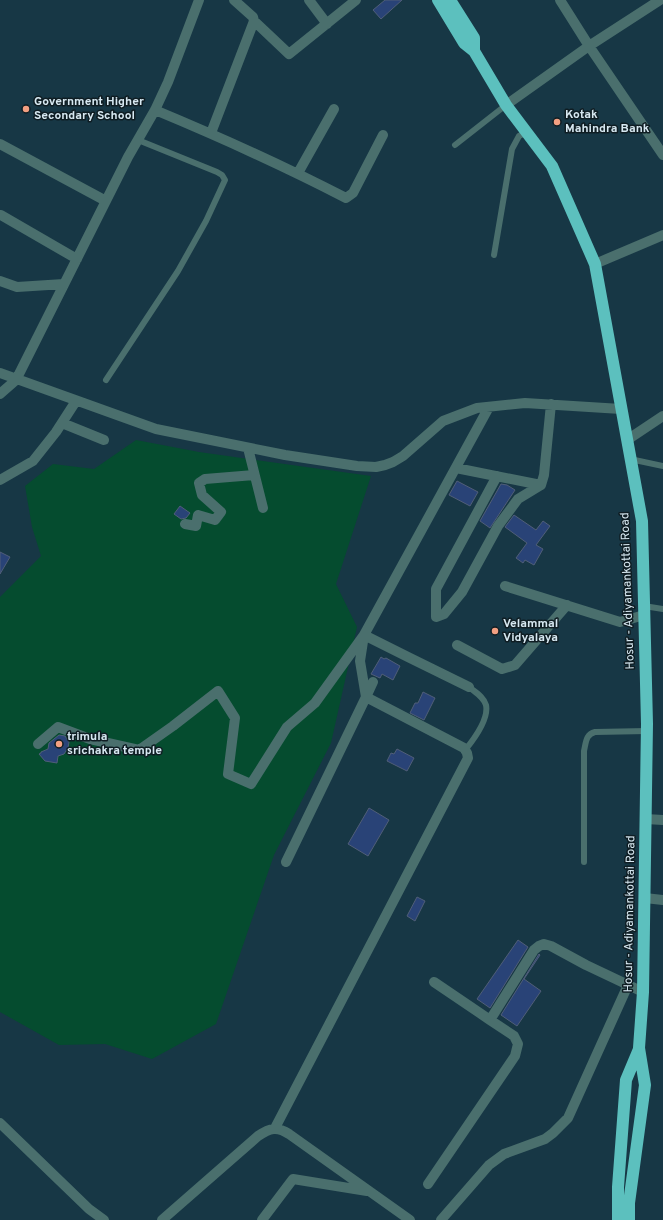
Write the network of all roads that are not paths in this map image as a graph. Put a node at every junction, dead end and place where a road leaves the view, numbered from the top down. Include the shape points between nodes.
1 (199, 0) edge
2 (234, 0) edge
3 (309, 0) edge
4 (356, 0) edge
5 (438, 0) edge
6 (450, 0) edge
7 (560, 0) edge
8 (660, 0) edge
9 (254, 21) junction
10 (327, 24) junction
11 (589, 46) junction
12 (474, 51) junction
13 (506, 105) junction
14 (334, 108) dead end
15 (154, 110) junction
16 (527, 132) junction
17 (211, 134) junction
18 (383, 135) dead end
19 (138, 140) junction
20 (0, 144) edge
21 (455, 145) dead end
22 (663, 155) edge
23 (298, 173) junction
24 (106, 201) junction
25 (1, 215) edge
26 (663, 235) edge
27 (494, 255) dead end
28 (77, 259) junction
29 (595, 264) junction
30 (0, 281) edge
31 (64, 284) junction
32 (0, 373) edge
33 (16, 380) junction
34 (106, 380) dead end
35 (0, 394) edge
36 (76, 401) junction
37 (551, 404) junction
38 (490, 407) junction
39 (621, 409) junction
40 (663, 416) edge
41 (62, 423) junction
42 (104, 440) dead end
43 (627, 440) junction
44 (248, 448) junction
45 (630, 459) junction
46 (663, 466) edge
47 (456, 468) junction
48 (254, 475) junction
49 (497, 476) junction
50 (0, 480) edge
51 (541, 485) junction
52 (263, 508) dead end
53 (185, 524) dead end
54 (505, 586) dead end
55 (567, 605) junction
56 (663, 609) edge
57 (644, 610) junction
58 (364, 634) junction
59 (457, 645) dead end
60 (373, 682) dead end
61 (469, 687) joint
62 (366, 697) junction
63 (647, 731) junction
64 (38, 744) dead end
65 (466, 750) junction
66 (646, 819) junction
67 (663, 820) edge
68 (286, 862) dead end
69 (584, 862) dead end
70 (645, 898) junction
71 (663, 900) edge
72 (434, 982) dead end
73 (628, 985) junction
74 (643, 992) junction
75 (490, 1020) junction
76 (639, 1048) junction
77 (0, 1123) edge
78 (275, 1128) junction
79 (428, 1184) dead end
80 (370, 1192) junction
81 (104, 1220) edge
82 (162, 1220) edge
83 (262, 1220) edge
84 (410, 1220) edge
85 (441, 1220) edge
86 (618, 1220) edge
87 (629, 1220) edge

1 - 15 street via 168,82
2 - 9 street via 253,17
3 - 10 street
4 - 10 street
5 - 12 highway, Hosur - Adiyamankottai Road via 464,43
6 - 12 highway, Hosur - Adiyamankottai Road via 474,38
7 - 11 street
8 - 11 street
9 - 10 street via 289,54
9 - 17 street
11 - 13 street
11 - 22 street
12 - 13 highway, Hosur - Adiyamankottai Road
13 - 16 highway, Hosur - Adiyamankottai Road
13 - 21 lane
14 - 23 street
15 - 17 street
15 - 19 street
16 - 27 lane via 519,136 512,149
16 - 29 highway, Hosur - Adiyamankottai Road via 552,166
17 - 23 street
18 - 23 street via 349,197 346,198
19 - 24 street
19 - 34 lane via 217,172 225,180 206,222 178,271
20 - 24 street
24 - 28 street
25 - 28 street
26 - 29 street
28 - 31 street
29 - 39 highway, Hosur - Adiyamankottai Road
30 - 31 street via 17,287
31 - 33 street
32 - 33 street
33 - 35 street
33 - 36 street
36 - 41 street
36 - 44 street via 156,429
37 - 38 street via 525,403
37 - 39 street
37 - 51 street
38 - 44 street via 477,408 444,421 403,456 376,467
38 - 47 street
39 - 43 highway, Hosur - Adiyamankottai Road
40 - 43 street
41 - 42 street
41 - 50 street via 33,461
43 - 45 highway, Hosur - Adiyamankottai Road
44 - 48 street
45 - 46 lane
45 - 57 highway, Hosur - Adiyamankottai Road via 642,521
47 - 49 street
47 - 58 street
48 - 52 street
48 - 53 street via 205,479 199,483 202,495 221,512 215,520 198,515 196,526
49 - 51 street
49 - 51 street via 436,589 436,617 444,614 462,592 498,526 518,499
54 - 55 street
55 - 57 street via 620,622
55 - 59 street via 515,665 502,669
56 - 57 lane
57 - 63 highway, Hosur - Adiyamankottai Road
58 - 61 street
58 - 62 street via 360,661
58 - 64 street via 315,703 288,727 252,784 228,774 235,718 218,692 139,750 90,739 58,727
60 - 62 street
61 - 65 lane via 481,696 486,705 485,717 479,731
62 - 65 street
62 - 68 street
63 - 66 highway, Hosur - Adiyamankottai Road
63 - 69 lane via 595,732 590,733 586,740
65 - 78 street via 468,758
66 - 67 street
66 - 70 highway, Hosur - Adiyamankottai Road
70 - 71 street
70 - 74 highway, Hosur - Adiyamankottai Road
72 - 75 street
73 - 74 street
73 - 75 street via 544,944 534,950
73 - 85 street via 568,1118 545,1139 504,1154 495,1160
74 - 76 highway, Hosur - Adiyamankottai Road
75 - 79 street via 514,1036 518,1044 515,1056
76 - 86 highway, Hosur - Adiyamankottai Road via 626,1080
76 - 87 highway, Hosur - Adiyamankottai Road via 645,1085
77 - 81 street via 89,1209
78 - 80 street via 289,1134
78 - 82 street via 258,1136
80 - 83 street via 293,1179
80 - 84 street

